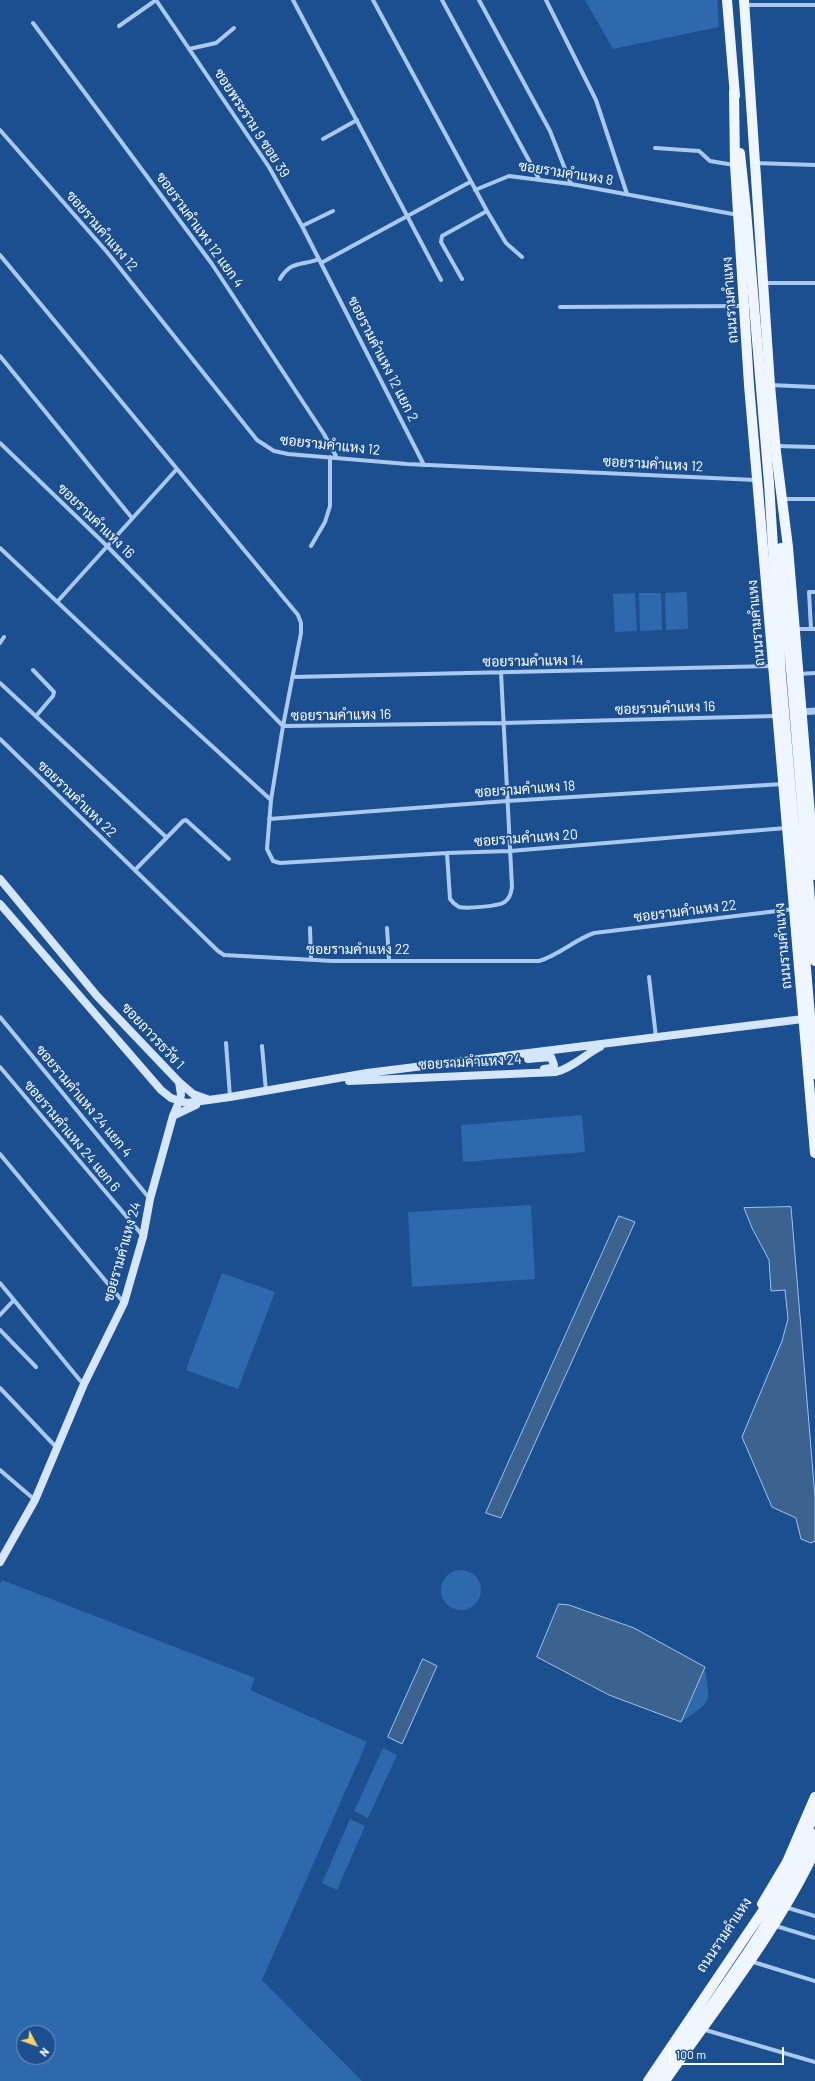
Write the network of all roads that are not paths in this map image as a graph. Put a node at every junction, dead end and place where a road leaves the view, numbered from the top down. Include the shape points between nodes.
1 (156, 0) edge
2 (293, 0) edge
3 (373, 0) edge
4 (442, 0) edge
5 (479, 0) edge
6 (727, 0) edge
7 (546, 1) edge
8 (744, 3) edge
9 (815, 5) edge
10 (33, 23) dead end
11 (118, 26) dead end
12 (234, 28) dead end
13 (189, 49) junction
14 (734, 90) junction
15 (357, 120) junction
16 (1, 132) edge
17 (323, 139) dead end
18 (655, 148) dead end
19 (755, 163) junction
20 (735, 165) junction
21 (815, 165) edge
22 (539, 179) junction
23 (470, 182) junction
24 (571, 184) junction
25 (475, 190) junction
26 (627, 194) junction
27 (334, 211) dead end
28 (487, 211) junction
29 (742, 212) junction
30 (408, 216) junction
31 (302, 226) junction
32 (0, 255) edge
33 (522, 257) dead end
34 (319, 259) junction
35 (321, 263) junction
36 (280, 279) dead end
37 (462, 279) dead end
38 (441, 280) dead end
39 (763, 283) junction
40 (815, 283) edge
41 (744, 306) junction
42 (560, 307) dead end
43 (0, 356) edge
44 (770, 384) junction
45 (815, 388) edge
46 (0, 443) edge
47 (815, 447) edge
48 (776, 449) junction
49 (330, 458) junction
50 (337, 458) junction
51 (424, 465) junction
52 (176, 470) junction
53 (758, 480) junction
54 (783, 499) junction
55 (815, 499) edge
56 (132, 518) junction
57 (107, 546) junction
58 (311, 546) dead end
59 (0, 548) edge
60 (815, 592) edge
61 (57, 602) junction
62 (813, 629) edge
63 (796, 630) junction
64 (4, 637) dead end
65 (0, 643) edge
66 (774, 666) junction
67 (33, 670) dead end
68 (501, 672) junction
69 (815, 673) edge
70 (799, 674) junction
71 (293, 678) junction
72 (0, 683) edge
73 (815, 711) edge
74 (802, 712) junction
75 (36, 716) junction
76 (777, 716) junction
77 (503, 723) junction
78 (283, 726) junction
79 (0, 740) edge
80 (783, 784) junction
81 (272, 800) junction
82 (507, 801) junction
83 (269, 819) junction
84 (787, 828) junction
85 (166, 837) junction
86 (813, 848) junction
87 (510, 851) junction
88 (789, 851) junction
89 (447, 853) junction
90 (229, 859) dead end
91 (135, 870) junction
92 (815, 875) edge
93 (0, 879) edge
94 (0, 904) edge
95 (794, 909) junction
96 (310, 928) dead end
97 (387, 928) dead end
98 (311, 960) junction
99 (389, 960) junction
100 (815, 961) edge
101 (649, 977) dead end
102 (97, 996) junction
103 (86, 1005) junction
104 (815, 1014) edge
105 (0, 1017) edge
106 (802, 1019) junction
107 (656, 1037) junction
108 (226, 1043) dead end
109 (606, 1044) junction
110 (262, 1046) dead end
111 (482, 1059) junction
112 (0, 1067) edge
113 (535, 1072) junction
114 (815, 1074) edge
115 (328, 1080) junction
116 (178, 1082) junction
117 (161, 1090) junction
118 (266, 1091) junction
119 (230, 1097) junction
120 (212, 1100) junction
121 (179, 1102) junction
122 (173, 1116) junction
123 (815, 1153) edge
124 (0, 1154) edge
125 (150, 1199) junction
126 (143, 1237) junction
127 (0, 1283) edge
128 (14, 1300) junction
129 (124, 1303) junction
130 (0, 1315) edge
131 (0, 1330) edge
132 (36, 1368) dead end
133 (84, 1384) junction
134 (0, 1388) edge
135 (57, 1448) junction
136 (0, 1470) edge
137 (35, 1500) junction
138 (2, 1552) edge
139 (0, 1562) edge
140 (815, 1797) edge
141 (815, 1813) edge
142 (815, 1834) edge
143 (815, 1851) edge
144 (811, 1868) edge
145 (785, 1907) junction
146 (758, 1911) junction
147 (815, 1916) edge
148 (774, 1923) junction
149 (746, 1930) junction
150 (815, 1938) edge
151 (764, 1939) junction
152 (724, 1961) junction
153 (749, 1961) junction
154 (741, 1972) junction
155 (713, 1977) junction
156 (815, 1981) edge
157 (730, 1988) junction
158 (701, 2029) junction
159 (815, 2062) edge
160 (642, 2081) edge
161 (648, 2081) edge
162 (658, 2081) edge
163 (664, 2081) edge

1 - 11 street
1 - 13 street, ซอยพระราม 9 ซอย 39
2 - 15 street
3 - 23 street
4 - 22 street
5 - 24 street via 550,131
6 - 14 main road, ถนนรามคำแหง
7 - 26 street via 596,100
8 - 9 street
8 - 19 main road
10 - 50 street, ซอยรามคำแหง 12 แยก 4 via 212,264 324,434
12 - 13 street via 216,43
13 - 31 street, ซอยพระราม 9 ซอย 39 via 269,167
14 - 20 main road, ถนนรามคำแหง
14 - 29 main road, ถนนรามคำแหง
15 - 17 street
15 - 30 street
16 - 49 street, ซอยรามคำแหง 12 via 107,252 257,440 265,447 281,453
18 - 20 street via 699,151 710,161
19 - 21 street
19 - 39 main road
20 - 29 main road, ถนนรามคำแหง
22 - 24 street, ซอยรามคำแหง 8
22 - 25 street, ซอยรามคำแหง 8 via 509,176
23 - 25 street
23 - 30 street
24 - 26 street, ซอยรามคำแหง 8
25 - 28 street
26 - 29 street, ซอยรามคำแหง 8
27 - 31 street
28 - 33 street via 506,243
28 - 37 street via 442,236 441,242
29 - 41 main road, ถนนรามคำแหง
29 - 114 main road, ถนนรามคำแหง, bridge via 770,490 781,676
30 - 35 street
30 - 38 street
31 - 34 street, ซอยพระราม 9 ซอย 39
32 - 52 street
34 - 35 street, ซอยพระราม 9 ซอย 39
34 - 36 street via 288,268
35 - 51 street, ซอยรามคำแหง 12 แยก 2
39 - 40 street
39 - 44 main road
41 - 42 street
41 - 53 main road, ถนนรามคำแหง
43 - 56 street
44 - 45 street
44 - 48 main road
46 - 57 street, ซอยรามคำแหง 16
47 - 48 street
48 - 54 main road
48 - 100 main road, bridge via 781,548
49 - 50 street, ซอยรามคำแหง 12
49 - 58 street via 330,506 325,522
50 - 51 street, ซอยรามคำแหง 12
51 - 53 street, ซอยรามคำแหง 12
52 - 56 street
52 - 71 street via 298,615 302,633
53 - 66 main road, ถนนรามคำแหง
54 - 55 street
54 - 63 main road
56 - 57 street
57 - 61 street
57 - 78 street, ซอยรามคำแหง 16
59 - 61 street
60 - 62 street via 809,592
61 - 81 street
62 - 63 street
63 - 70 main road
64 - 65 street
66 - 68 street, ซอยรามคำแหง 14
66 - 76 main road, ถนนรามคำแหง
67 - 75 street via 54,692
68 - 71 street, ซอยรามคำแหง 14
68 - 77 street
69 - 70 street
70 - 74 main road
71 - 78 street
72 - 75 street
73 - 74 street
74 - 86 main road
75 - 85 street
76 - 77 street, ซอยรามคำแหง 16
76 - 80 main road, ถนนรามคำแหง
77 - 78 street, ซอยรามคำแหง 16
77 - 82 street
78 - 81 street
79 - 91 street, ซอยรามคำแหง 22
80 - 82 street, ซอยรามคำแหง 18
80 - 84 main road, ถนนรามคำแหง
81 - 83 street
82 - 83 street, ซอยรามคำแหง 18
82 - 87 street
83 - 89 street, ซอยรามคำแหง 20 via 267,849 273,861 280,863
84 - 87 street, ซอยรามคำแหง 20
84 - 88 main road, ถนนรามคำแหง
85 - 90 street via 186,820
85 - 91 street
86 - 88 main road
86 - 92 main road
87 - 89 street, ซอยรามคำแหง 20
87 - 89 street via 510,896 504,902 494,905 460,907 450,899
88 - 95 main road, ถนนรามคำแหง
91 - 98 street, ซอยรามคำแหง 22 via 224,955
93 - 102 main road, ซอยถาวรธวัช 1
94 - 103 main road, ซอยถาวรธวัช 1
95 - 99 street, ซอยรามคำแหง 22 via 594,933 539,961
95 - 106 main road, ถนนรามคำแหง
96 - 98 street
97 - 99 street
98 - 99 street, ซอยรามคำแหง 22
101 - 107 street
102 - 103 main road via 99,1002 94,1007
102 - 116 main road, ซอยถาวรธวัช 1
103 - 117 main road, ซอยถาวรธวัช 1
104 - 106 main road
105 - 125 street, ซอยรามคำแหง 24 แยก 4
106 - 107 main road, ซอยรามคำแหง 24
106 - 123 main road, ถนนรามคำแหง
107 - 109 main road, ซอยรามคำแหง 24
108 - 119 street
109 - 111 main road, ซอยรามคำแหง 24
109 - 113 main road, ซอยรามคำแหง 24 via 565,1070
110 - 118 street
111 - 113 main road via 509,1061 551,1057 554,1065 551,1068
111 - 115 main road, ซอยรามคำแหง 24
112 - 126 street, ซอยรามคำแหง 24 แยก 6
113 - 115 main road, ซอยรามคำแหง 24
115 - 118 main road, ซอยรามคำแหง 24
116 - 120 main road via 193,1094
116 - 121 main road, ซอยถาวรธวัช 1 via 181,1095
117 - 121 main road, ซอยถาวรธวัช 1
117 - 122 main road via 171,1106
118 - 119 main road, ซอยรามคำแหง 24
119 - 120 main road, ซอยรามคำแหง 24
120 - 121 main road, ซอยรามคำแหง 24
120 - 122 main road via 187,1108
121 - 122 main road, ซอยรามคำแหง 24
122 - 125 main road, ซอยรามคำแหง 24
124 - 129 street
125 - 126 main road, ซอยรามคำแหง 24
126 - 129 main road, ซอยรามคำแหง 24
127 - 128 street
128 - 130 street
128 - 133 street
129 - 133 main road, ซอยรามคำแหง 24
131 - 132 street
133 - 135 main road, ซอยรามคำแหง 24
134 - 135 street
135 - 137 main road, ซอยรามคำแหง 24
136 - 137 street
137 - 138 main road, ซอยรามคำแหง 24
138 - 139 main road, ซอยรามคำแหง 24
140 - 146 main road, ถนนรามคำแหง via 787,1862
141 - 161 main road, ถนนรามคำแหง, bridge via 779,1888
142 - 162 main road, ถนนรามคำแหง, bridge via 764,1927
143 - 144 main road
144 - 145 main road
145 - 147 street
145 - 148 main road
146 - 148 main road
146 - 149 main road, ถนนรามคำแหง
148 - 150 street
148 - 151 main road
149 - 151 main road
149 - 152 main road, ถนนรามคำแหง
151 - 153 main road
152 - 154 main road
152 - 155 main road, ถนนรามคำแหง
153 - 154 main road
153 - 156 street
154 - 157 main road
155 - 157 main road
155 - 160 main road, ถนนรามคำแหง
157 - 158 main road
158 - 159 street
158 - 163 main road

